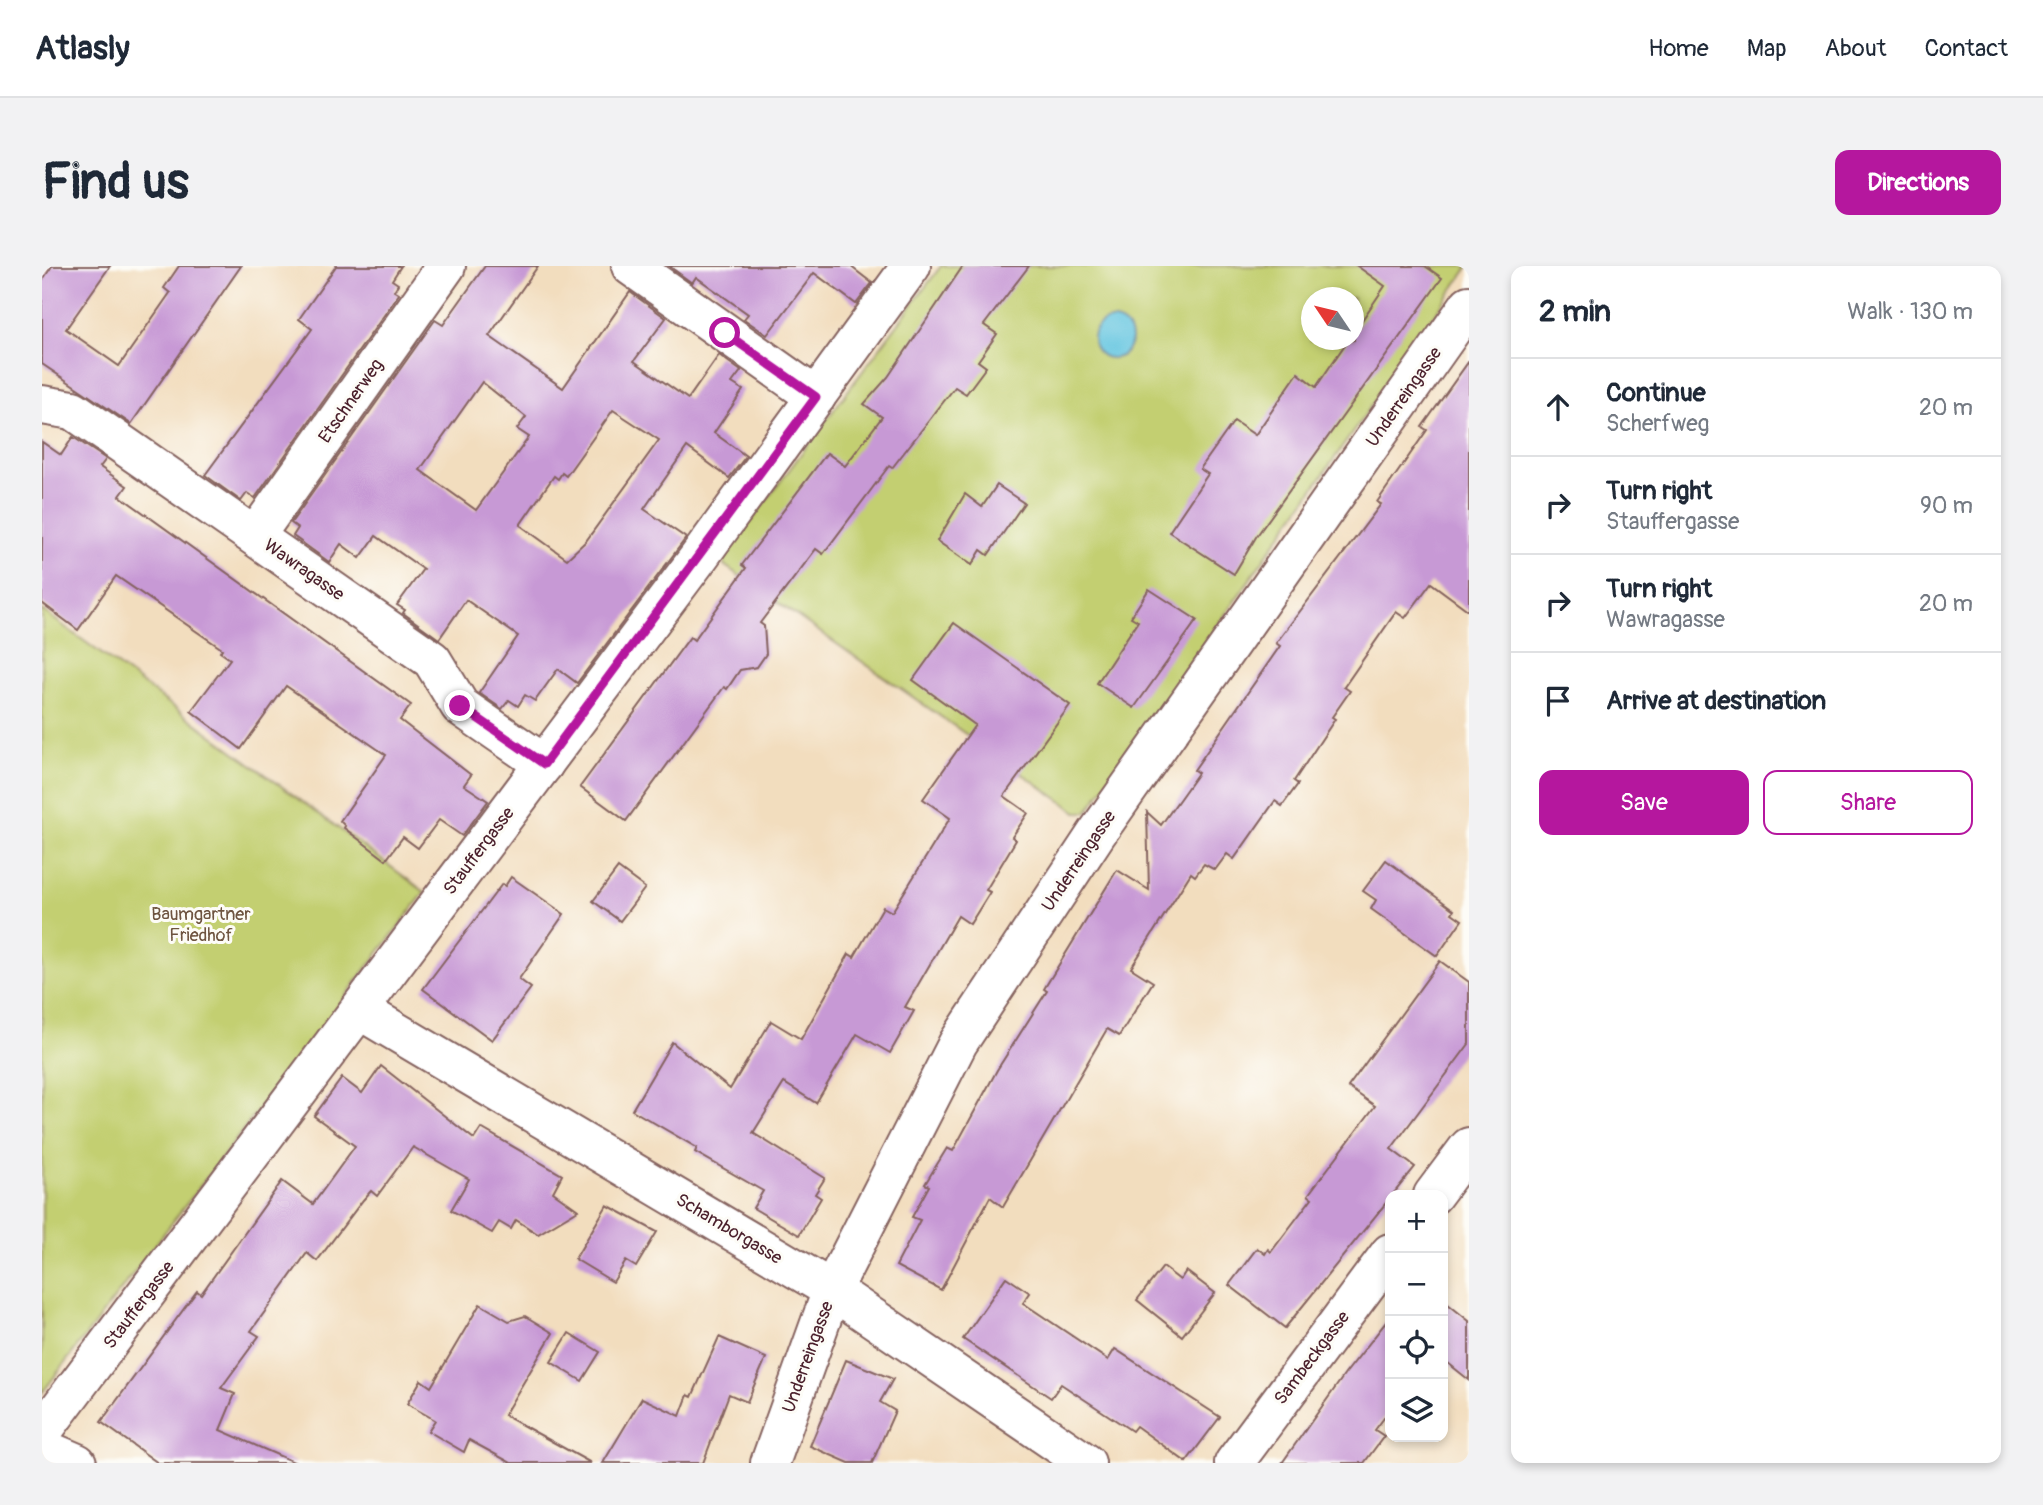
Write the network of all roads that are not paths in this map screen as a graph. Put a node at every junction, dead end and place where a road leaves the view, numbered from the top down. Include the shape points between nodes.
1 (446, 266) edge
2 (631, 266) edge
3 (911, 266) edge
4 (1469, 305) edge
5 (816, 397) junction
6 (42, 405) edge
7 (255, 536) junction
8 (544, 764) junction
9 (361, 1011) junction
10 (1469, 1147) edge
11 (1437, 1190) edge
12 (1385, 1260) edge
13 (832, 1290) junction
14 (42, 1432) edge
15 (42, 1448) edge
16 (77, 1463) edge
17 (769, 1463) edge
18 (1086, 1463) edge
19 (1234, 1463) edge

1 - 7 street, Etschnerweg
2 - 5 street
3 - 5 street, Stauffergasse
4 - 13 street, Underreingasse via 1097,833 958,1043
5 - 8 street, Stauffergasse
6 - 7 street, Wawragasse via 73,410
7 - 8 street, Wawragasse via 432,660 460,706
8 - 9 street, Stauffergasse
9 - 13 street, Schamborgasse
9 - 14 street, Stauffergasse
10 - 11 street
12 - 19 street, Sambeckgasse
13 - 17 street, Underreingasse
13 - 18 street, Schamborgasse
15 - 16 street

